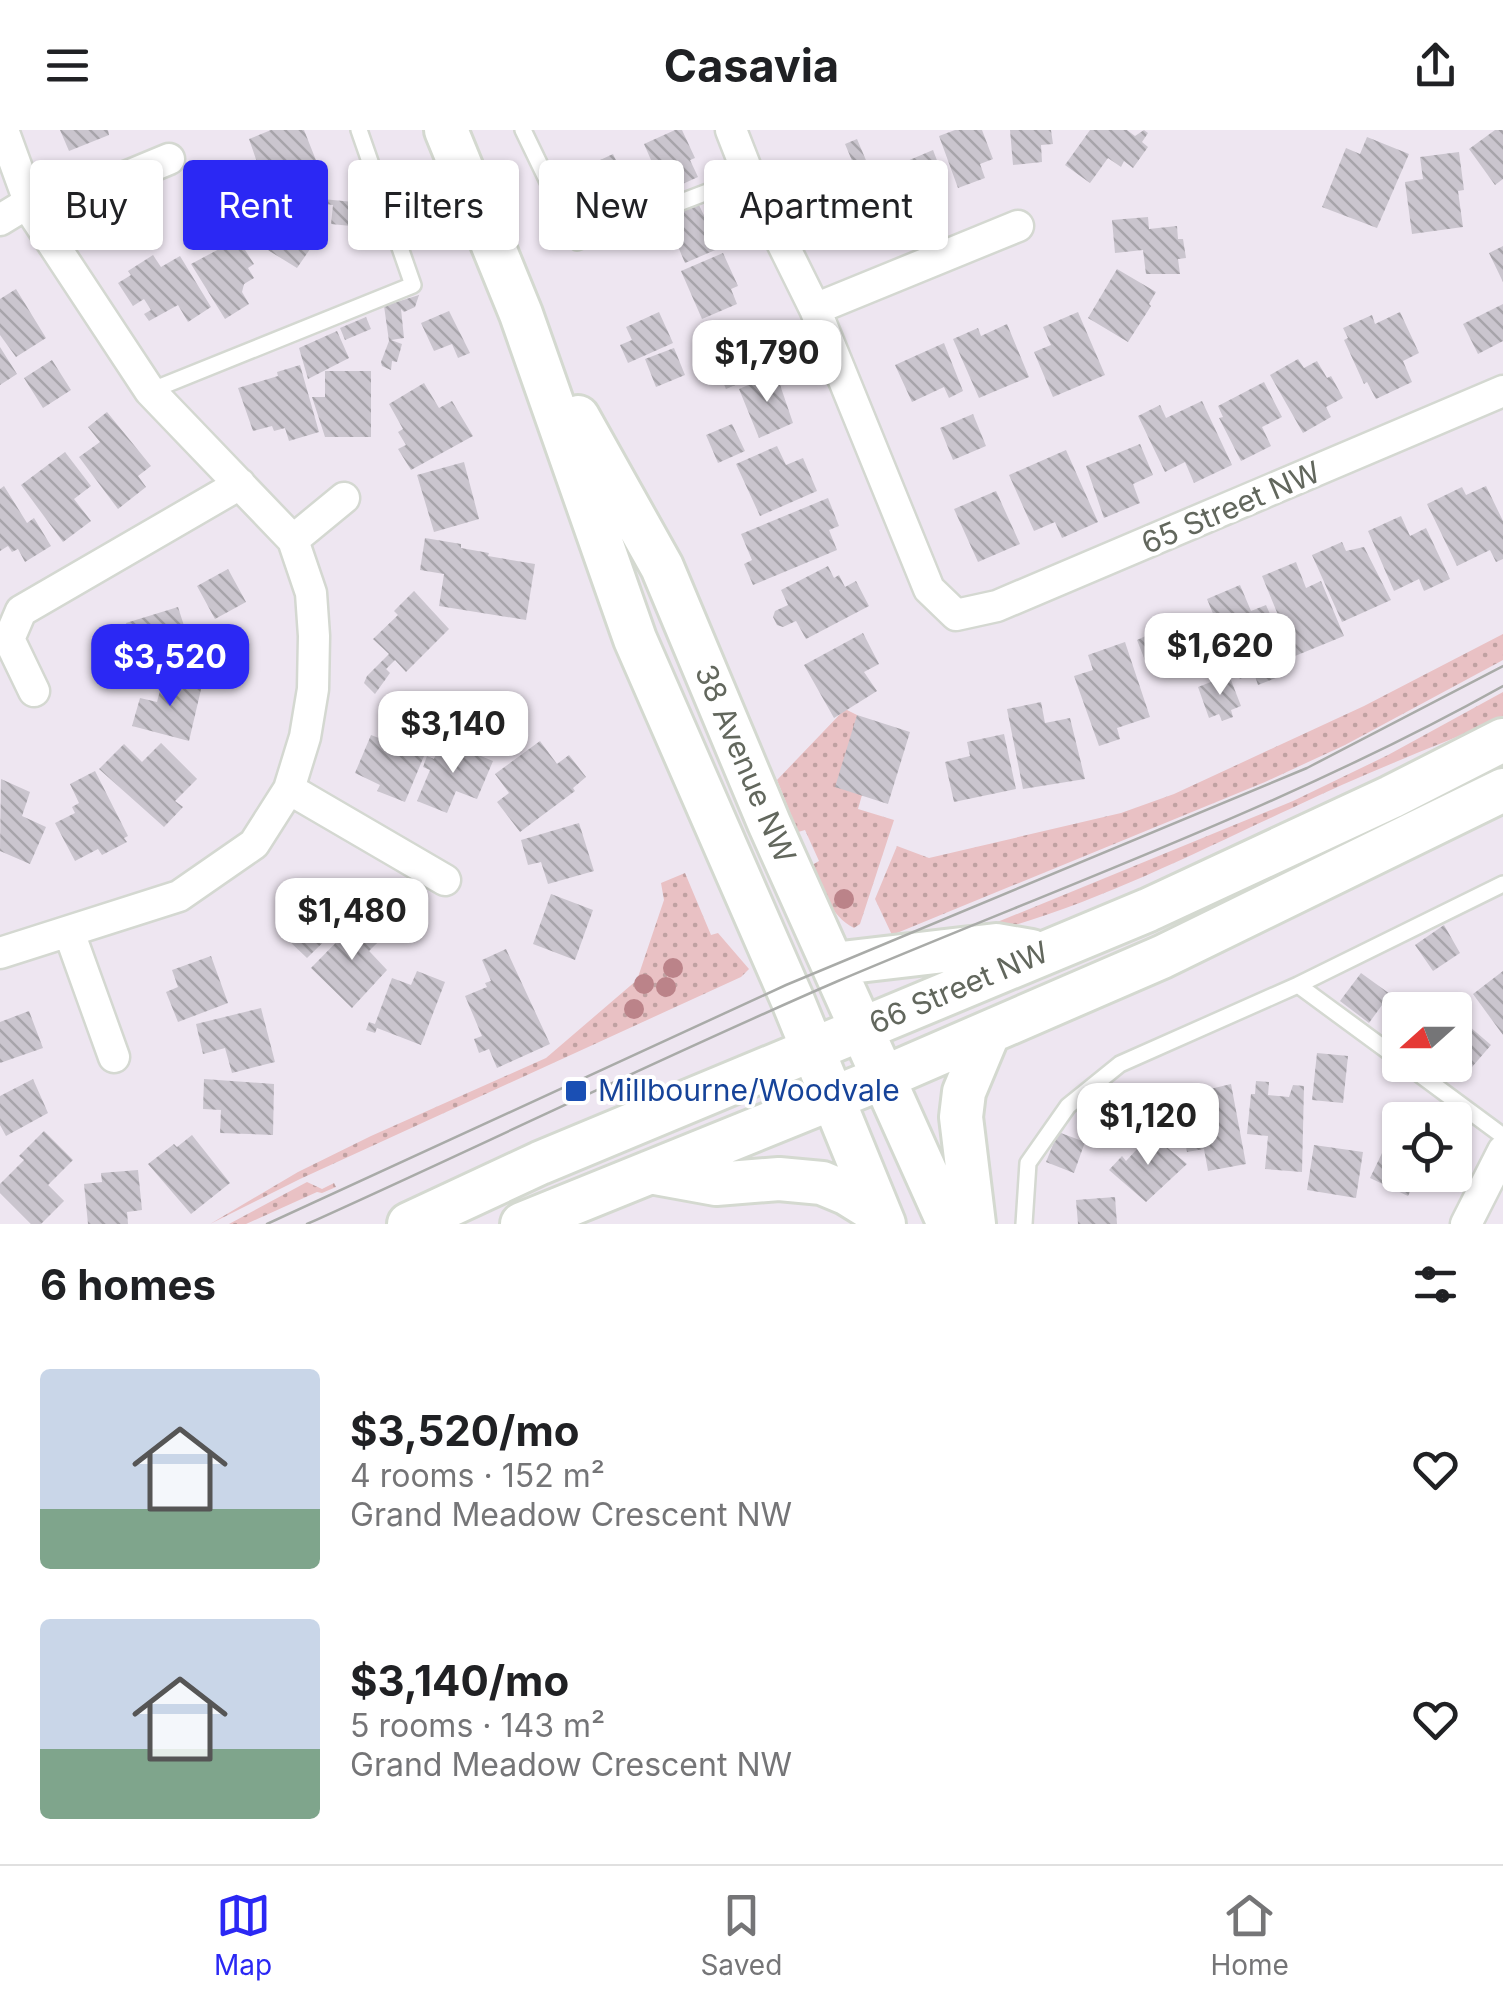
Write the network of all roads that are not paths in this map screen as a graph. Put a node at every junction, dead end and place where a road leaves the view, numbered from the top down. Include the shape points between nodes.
1 (3, 130) edge
2 (359, 130) edge
3 (446, 130) edge
4 (523, 130) edge
5 (730, 130) edge
6 (169, 159) dead end
7 (742, 160) edge
8 (163, 161) edge
9 (704, 193) edge
10 (30, 206) edge
11 (30, 209) edge
12 (0, 220) edge
13 (1018, 226) dead end
14 (58, 250) edge
15 (786, 250) edge
16 (815, 308) junction
17 (520, 314) junction
18 (150, 390) junction
19 (1503, 391) edge
20 (240, 484) junction
21 (344, 498) dead end
22 (294, 540) junction
23 (34, 691) dead end
24 (1503, 740) edge
25 (288, 789) junction
26 (1503, 790) edge
27 (445, 880) dead end
28 (1503, 884) edge
29 (69, 932) junction
30 (1041, 952) junction
31 (0, 953) edge
32 (833, 964) junction
33 (1298, 984) junction
34 (862, 1028) junction
35 (989, 1032) junction
36 (1382, 1047) edge
37 (811, 1050) junction
38 (114, 1057) dead end
39 (886, 1077) junction
40 (1430, 1082) edge
41 (831, 1098) junction
42 (1503, 1136) edge
43 (1503, 1151) edge
44 (650, 1172) junction
45 (882, 1219) edge
46 (409, 1224) edge
47 (522, 1224) edge
48 (949, 1224) edge
49 (974, 1224) edge
50 (1024, 1224) edge
51 (1466, 1224) edge

1 - 10 street
2 - 18 lane via 414,285
3 - 17 main road, 38 Avenue NW
4 - 9 lane via 576,242
5 - 7 street
6 - 8 street
11 - 12 street
13 - 16 street
14 - 18 street
15 - 16 street
16 - 19 street, 65 Street NW via 929,589 956,615 1014,598
17 - 32 main road, 38 Avenue NW via 662,567
17 - 37 main road, 38 Avenue NW via 636,639
18 - 20 street
20 - 22 street
20 - 23 street via 21,611 9,640
21 - 22 street
22 - 25 street via 311,593 313,689
24 - 30 main road, 66 Street NW via 1148,910
25 - 27 street
25 - 29 street via 254,844 179,896
26 - 35 main road, 66 Street NW via 1162,957
28 - 33 lane
29 - 31 street
29 - 38 street
30 - 32 main road via 996,945
30 - 34 main road, 66 Street NW
32 - 34 main road, 38 Avenue NW
33 - 36 lane
33 - 50 lane via 1120,1064 1068,1106 1028,1162
34 - 37 main road, 66 Street NW
34 - 39 main road, 38 Avenue NW
35 - 39 main road, 66 Street NW
35 - 49 main road via 964,1092 961,1118
37 - 41 main road, 38 Avenue NW
37 - 46 main road, 66 Street NW
39 - 41 main road, 66 Street NW
39 - 48 main road, 38 Avenue NW
40 - 42 lane
41 - 44 main road, 66 Street NW
41 - 45 main road, 38 Avenue NW
43 - 51 street
44 - 45 main road via 716,1184 822,1183
44 - 47 main road, 66 Street NW

